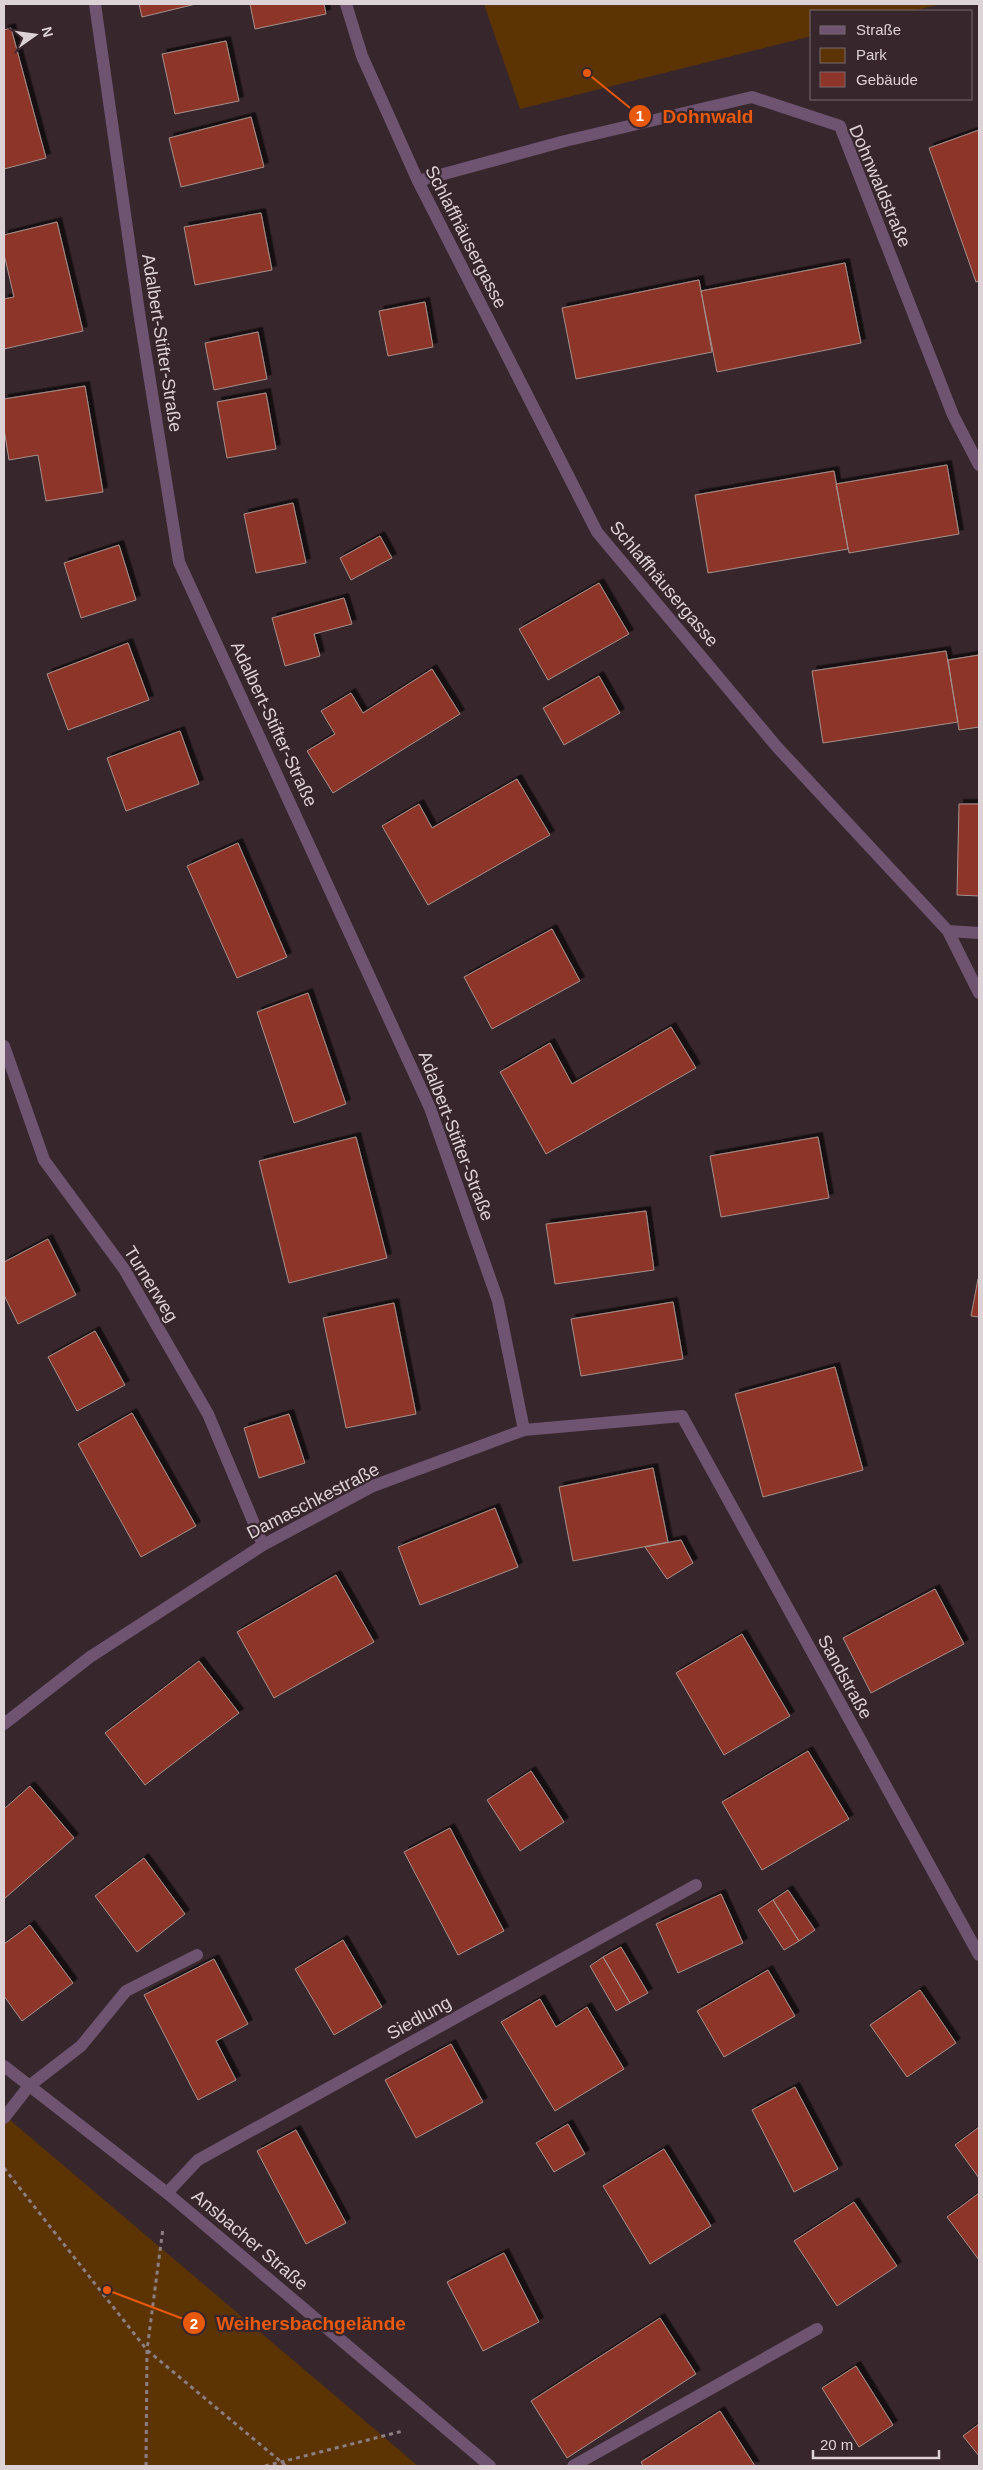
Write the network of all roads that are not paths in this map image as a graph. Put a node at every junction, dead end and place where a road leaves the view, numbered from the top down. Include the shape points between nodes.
1 (95, 4) edge
2 (346, 4) edge
3 (418, 181) junction
4 (979, 465) edge
5 (948, 931) junction
6 (979, 933) edge
7 (979, 993) edge
8 (4, 1046) edge
9 (682, 1416) joint
10 (524, 1430) junction
11 (263, 1545) junction
12 (4, 1724) edge
13 (696, 1885) dead end
14 (197, 1954) dead end
15 (979, 1955) edge
16 (4, 2066) edge
17 (29, 2086) junction
18 (4, 2118) edge
19 (167, 2193) junction
20 (816, 2329) dead end
21 (490, 2466) edge
22 (573, 2466) edge

1 - 10 street, Adalbert-Stifter-Straße via 138,312 179,562 430,1108 498,1301
2 - 3 street, Schlaffhäusergasse via 362,56
3 - 4 street, Dohnwaldstraße via 565,141 752,97 840,126 953,415
3 - 5 street, Schlaffhäusergasse via 597,532 777,747
5 - 6 street
5 - 7 street, Schlaffhäusergasse
8 - 11 street, Turnerweg via 44,1160 124,1269 208,1414
9 - 10 street, Damaschkestraße
9 - 15 street, Sandstraße
10 - 11 street, Damaschkestraße via 373,1486
11 - 12 street, Damaschkestraße via 90,1657
13 - 19 street, Siedlung via 198,2160
14 - 17 street via 126,1991 81,2046
16 - 17 street, Ansbacher Straße
17 - 18 street
17 - 19 street, Ansbacher Straße
19 - 21 street, Ansbacher Straße
20 - 22 street

